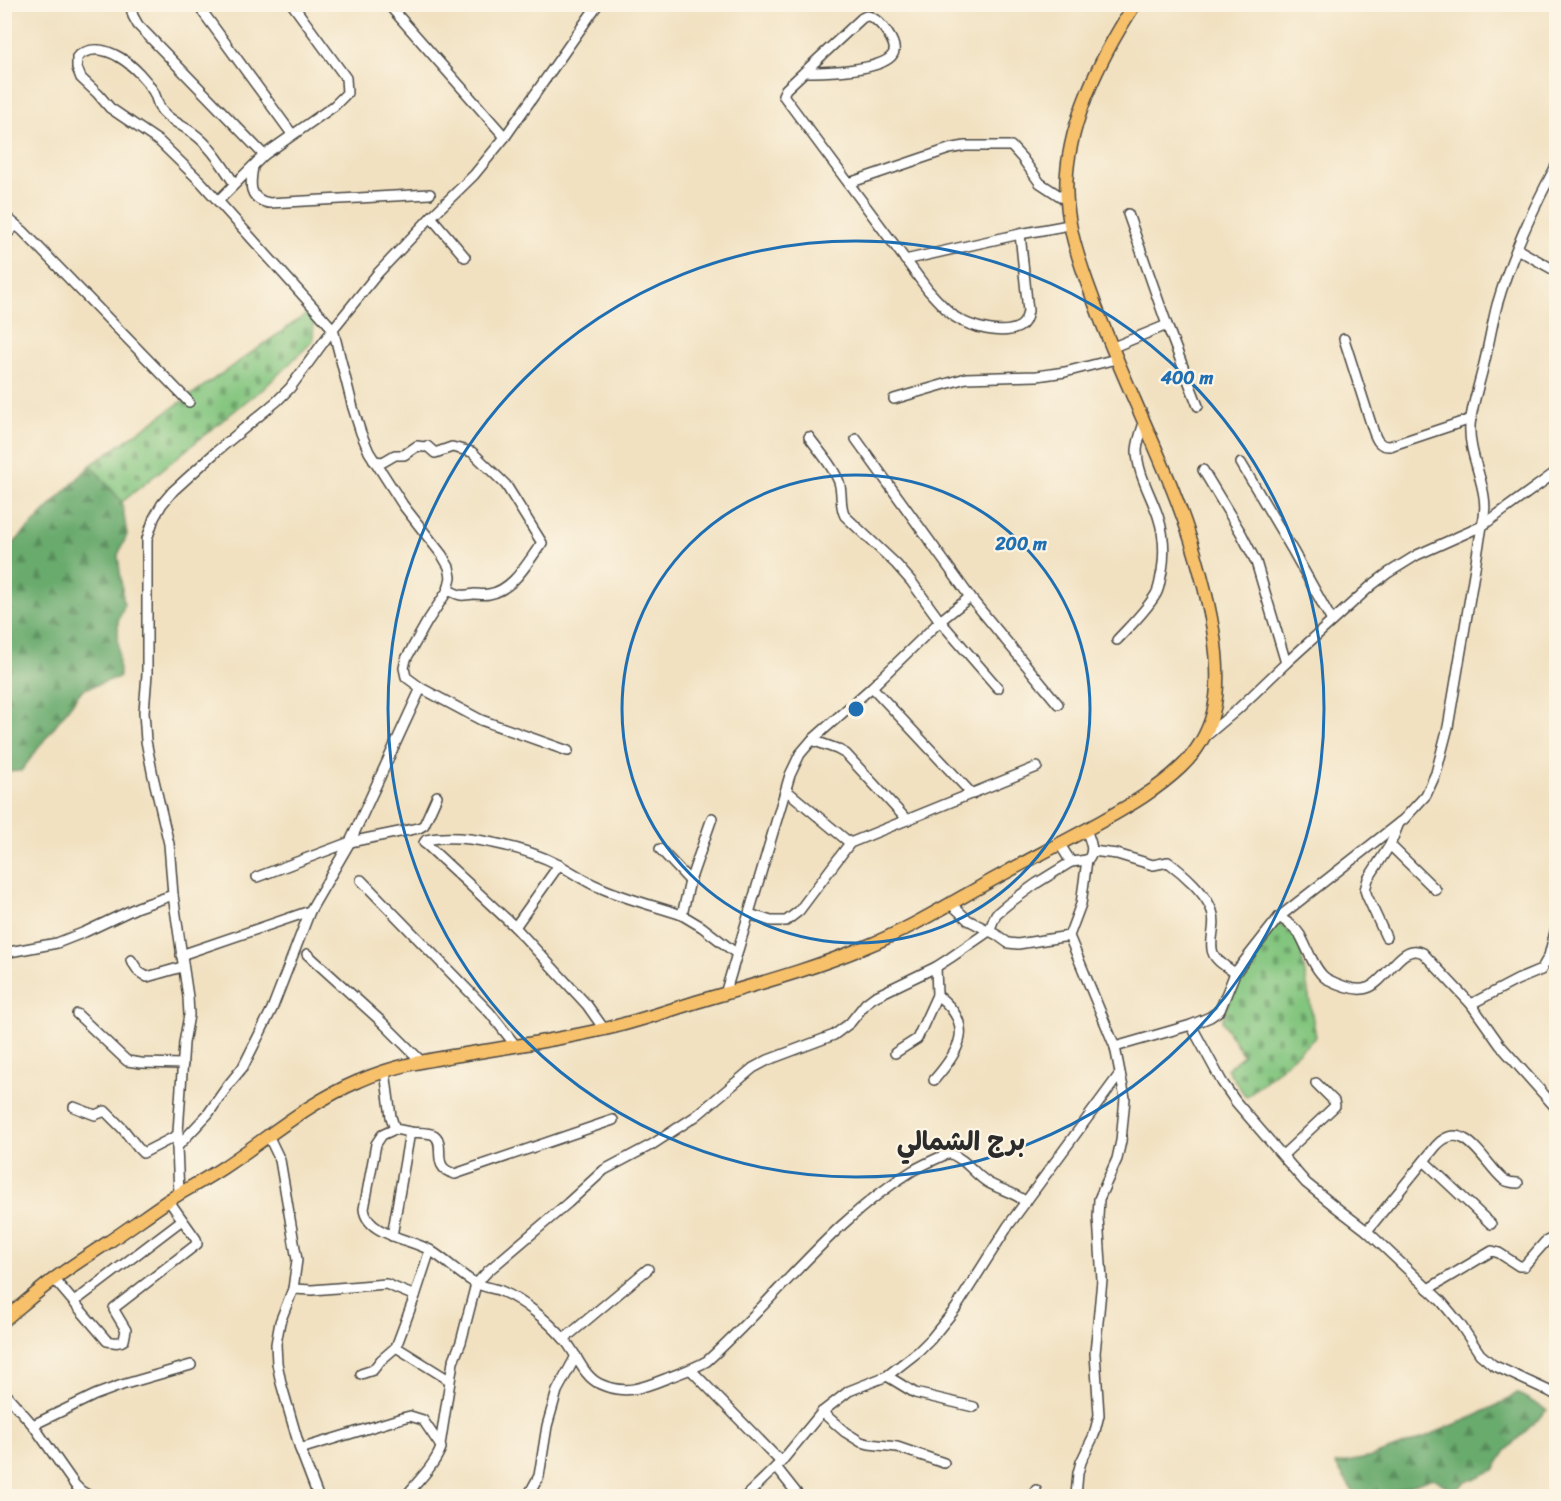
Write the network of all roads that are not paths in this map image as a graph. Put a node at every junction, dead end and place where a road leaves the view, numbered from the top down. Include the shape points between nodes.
1 (130, 4) edge
2 (197, 4) edge
3 (292, 4) edge
4 (388, 4) edge
5 (598, 4) edge
6 (1135, 4) edge
7 (804, 72) junction
8 (292, 135) junction
9 (505, 137) junction
10 (264, 155) junction
11 (253, 166) junction
12 (1557, 166) edge
13 (234, 183) junction
14 (849, 183) junction
15 (430, 194) dead end
16 (1066, 200) junction
17 (218, 201) junction
18 (1128, 214) dead end
19 (4, 215) edge
20 (430, 217) junction
21 (16, 225) junction
22 (1069, 225) junction
23 (1020, 234) junction
24 (4, 237) edge
25 (1517, 249) junction
26 (465, 257) dead end
27 (905, 260) junction
28 (1557, 271) edge
29 (1167, 325) junction
30 (333, 329) junction
31 (1344, 339) dead end
32 (1113, 354) junction
33 (894, 399) dead end
34 (189, 402) dead end
35 (1198, 406) dead end
36 (1470, 419) junction
37 (1144, 423) junction
38 (808, 437) dead end
39 (856, 439) dead end
40 (374, 461) junction
41 (1241, 463) dead end
42 (1203, 470) dead end
43 (1557, 472) edge
44 (1482, 525) junction
45 (448, 590) junction
46 (970, 597) junction
47 (940, 621) junction
48 (1332, 621) junction
49 (1117, 640) dead end
50 (1286, 663) junction
51 (872, 687) junction
52 (422, 688) junction
53 (998, 688) dead end
54 (1058, 704) dead end
55 (1203, 739) junction
56 (812, 740) junction
57 (568, 751) dead end
58 (1037, 767) dead end
59 (786, 790) junction
60 (972, 794) junction
61 (437, 796) dead end
62 (712, 818) dead end
63 (907, 820) junction
64 (1399, 823) junction
65 (1086, 830) junction
66 (350, 842) junction
67 (850, 843) junction
68 (1059, 843) junction
69 (1390, 845) junction
70 (660, 849) dead end
71 (1092, 851) junction
72 (1086, 860) junction
73 (1071, 862) junction
74 (560, 865) junction
75 (257, 877) dead end
76 (361, 880) dead end
77 (690, 881) junction
78 (1436, 890) dead end
79 (173, 895) junction
80 (951, 904) junction
81 (310, 911) junction
82 (749, 914) junction
83 (682, 915) junction
84 (1279, 917) junction
85 (515, 927) junction
86 (1557, 928) edge
87 (989, 931) junction
88 (1069, 936) junction
89 (1386, 937) dead end
90 (4, 953) edge
91 (307, 954) dead end
92 (737, 954) junction
93 (181, 955) junction
94 (131, 960) dead end
95 (182, 967) junction
96 (936, 967) junction
97 (1234, 973) junction
98 (725, 994) junction
99 (937, 995) junction
100 (1472, 1004) junction
101 (78, 1014) dead end
102 (1191, 1024) junction
103 (604, 1029) junction
104 (516, 1046) junction
105 (1115, 1047) junction
106 (895, 1053) dead end
107 (422, 1061) junction
108 (183, 1064) junction
109 (385, 1071) junction
110 (1119, 1075) junction
111 (934, 1080) dead end
112 (1316, 1083) dead end
113 (74, 1107) dead end
114 (1557, 1108) edge
115 (613, 1120) dead end
116 (395, 1130) junction
117 (410, 1132) junction
118 (178, 1135) junction
119 (268, 1135) junction
120 (177, 1147) junction
121 (1283, 1155) junction
122 (1424, 1161) junction
123 (1518, 1183) dead end
124 (174, 1197) junction
125 (1026, 1202) junction
126 (182, 1220) junction
127 (1491, 1224) dead end
128 (1367, 1230) junction
129 (392, 1236) junction
130 (1557, 1236) edge
131 (430, 1250) junction
132 (648, 1269) dead end
133 (54, 1279) junction
134 (476, 1284) junction
135 (292, 1289) junction
136 (1428, 1289) junction
137 (415, 1296) junction
138 (75, 1302) junction
139 (4, 1320) edge
140 (564, 1339) junction
141 (396, 1347) junction
142 (576, 1356) junction
143 (191, 1365) dead end
144 (691, 1370) junction
145 (361, 1374) dead end
146 (887, 1376) junction
147 (449, 1380) junction
148 (4, 1392) edge
149 (1557, 1395) edge
150 (974, 1407) dead end
151 (822, 1412) junction
152 (33, 1425) junction
153 (440, 1445) junction
154 (300, 1449) junction
155 (944, 1463) dead end
156 (779, 1464) junction
157 (90, 1497) edge
158 (318, 1497) edge
159 (406, 1497) edge
160 (528, 1497) edge
161 (746, 1497) edge
162 (799, 1497) edge
163 (1076, 1497) edge

1 - 10 street via 138,25
2 - 8 street
3 - 8 street via 346,78 347,93
4 - 9 street
5 - 9 street
6 - 16 main road via 1091,86 1077,123 1068,158
7 - 7 street via 840,72 876,64 892,56 894,43 875,20 866,16
7 - 14 street via 783,96
8 - 10 street
9 - 20 street via 474,175
10 - 11 street
11 - 13 street
11 - 15 street via 250,184 262,202
12 - 25 street
13 - 17 street
13 - 17 street via 209,147 163,112 146,81 123,59 101,51 77,57 76,68 81,78 110,108 160,142
14 - 16 street via 950,149 1011,146 1040,183
14 - 27 street
16 - 22 main road
17 - 30 street
18 - 29 street
19 - 21 street
20 - 26 street
20 - 30 street
21 - 24 street
21 - 34 street
22 - 23 street
22 - 32 main road
23 - 27 street
23 - 27 street via 1028,311 1024,323 1016,328 984,328 955,316
25 - 28 street
25 - 36 street via 1497,308
29 - 32 street
29 - 35 street
30 - 40 street via 358,424
30 - 79 street via 290,388 173,490 154,518 147,539 146,741 169,844
31 - 36 street via 1381,444 1390,446
32 - 33 street via 1065,372 966,378
32 - 37 main road
36 - 44 street via 1486,508
37 - 49 street via 1137,451 1162,532 1163,565 1157,592
37 - 55 main road via 1173,489 1208,603 1217,690 1213,716
38 - 47 street via 839,481 845,516 896,564
39 - 46 street
40 - 45 street via 449,567
40 - 45 street via 404,455 417,446 427,446 435,453 451,447 472,452 506,485 542,543 512,582 497,592 462,597
41 - 48 street
42 - 50 street via 1256,562
43 - 44 street
44 - 48 street via 1402,563
44 - 64 street via 1448,727 1436,773 1426,795
45 - 52 street via 406,659 406,677
46 - 47 street
46 - 54 street
47 - 51 street
47 - 53 street
48 - 50 street
50 - 55 street
51 - 56 street
51 - 60 street
52 - 57 street via 481,720
52 - 66 street
55 - 65 main road via 1181,767 1161,784
56 - 59 street via 800,754
56 - 63 street via 846,754
58 - 60 street
59 - 67 street
59 - 82 street
60 - 63 street
61 - 66 street via 420,828
62 - 77 street
63 - 67 street
64 - 69 street
64 - 84 street
65 - 68 main road
65 - 71 street
66 - 75 street
66 - 81 street
67 - 82 street via 792,917 771,921
68 - 73 street
68 - 80 main road
69 - 78 street
69 - 89 street via 1366,885 1367,896
70 - 77 street
71 - 72 street
71 - 97 street via 1153,865 1168,862 1181,871 1213,912 1212,950
72 - 73 street
72 - 88 street via 1081,904
73 - 87 street via 996,914
74 - 83 street via 598,887
74 - 85 street
74 - 85 street via 524,850 482,841 426,840 424,843
76 - 104 street via 490,1013
77 - 83 street
79 - 90 street via 57,943
79 - 93 street
80 - 87 street via 968,920
80 - 98 main road via 859,950
81 - 93 street
81 - 120 street via 272,1009 243,1068
82 - 92 street
83 - 92 street
84 - 97 street
84 - 100 street via 1297,931 1328,979 1364,989 1375,984 1402,956 1418,951
85 - 103 street
86 - 100 street via 1541,970
87 - 88 street via 1008,943 1018,944
87 - 96 street
88 - 105 street
91 - 107 street
92 - 98 street
93 - 95 street
94 - 95 street via 147,977
95 - 108 street via 189,1015
96 - 99 street
96 - 134 street via 874,997 834,1035 753,1068 696,1116 604,1170
97 - 102 street via 1220,1010
98 - 103 main road
99 - 106 street via 917,1039
99 - 111 street via 954,1010 960,1039 956,1052
100 - 114 street via 1500,1045
101 - 108 street via 127,1061
102 - 105 street
102 - 121 street via 1222,1082
103 - 104 main road
104 - 107 main road
105 - 110 street
107 - 109 main road
108 - 118 street
109 - 116 street
109 - 119 main road via 331,1094
110 - 125 street
110 - 163 street via 1125,1098 1121,1141 1099,1199 1102,1280 1095,1353 1099,1415 1081,1461
112 - 121 street via 1335,1106
113 - 118 street via 95,1115 105,1111 144,1153
115 - 117 street via 455,1174 440,1163 436,1137
116 - 117 street
116 - 129 street via 382,1135 376,1144 364,1209 369,1221
117 - 129 street
118 - 120 street
119 - 124 main road
119 - 135 street via 280,1160 296,1250
120 - 124 street
121 - 128 street via 1306,1183
122 - 123 street via 1442,1140 1455,1135 1463,1138 1505,1180
122 - 127 street
122 - 128 street
124 - 126 street
124 - 133 main road
125 - 144 street via 988,1182 949,1153 925,1163 854,1214 721,1348
125 - 146 street via 956,1308 919,1351
126 - 138 street
126 - 138 street via 197,1244 114,1308 126,1330 124,1340 107,1341
128 - 136 street
129 - 131 street
130 - 136 street via 1545,1242 1524,1266 1492,1251
131 - 134 street
131 - 137 street
132 - 140 street
133 - 138 street
133 - 139 main road
134 - 140 street via 517,1299
134 - 147 street
135 - 137 street via 386,1284
135 - 154 street via 276,1344 281,1383
136 - 149 street via 1485,1359
137 - 141 street
140 - 142 street
141 - 145 street via 373,1370
141 - 147 street
142 - 144 street via 598,1384 623,1390 636,1390
142 - 160 street via 557,1391 539,1476
143 - 152 street via 113,1388
144 - 156 street
146 - 150 street via 915,1393
146 - 151 street via 849,1392
147 - 153 street
148 - 152 street
151 - 155 street via 861,1442 897,1447
151 - 156 street
152 - 157 street via 75,1485
153 - 154 street via 423,1420 410,1416
153 - 159 street via 432,1466
154 - 158 street
156 - 161 street
156 - 162 street

